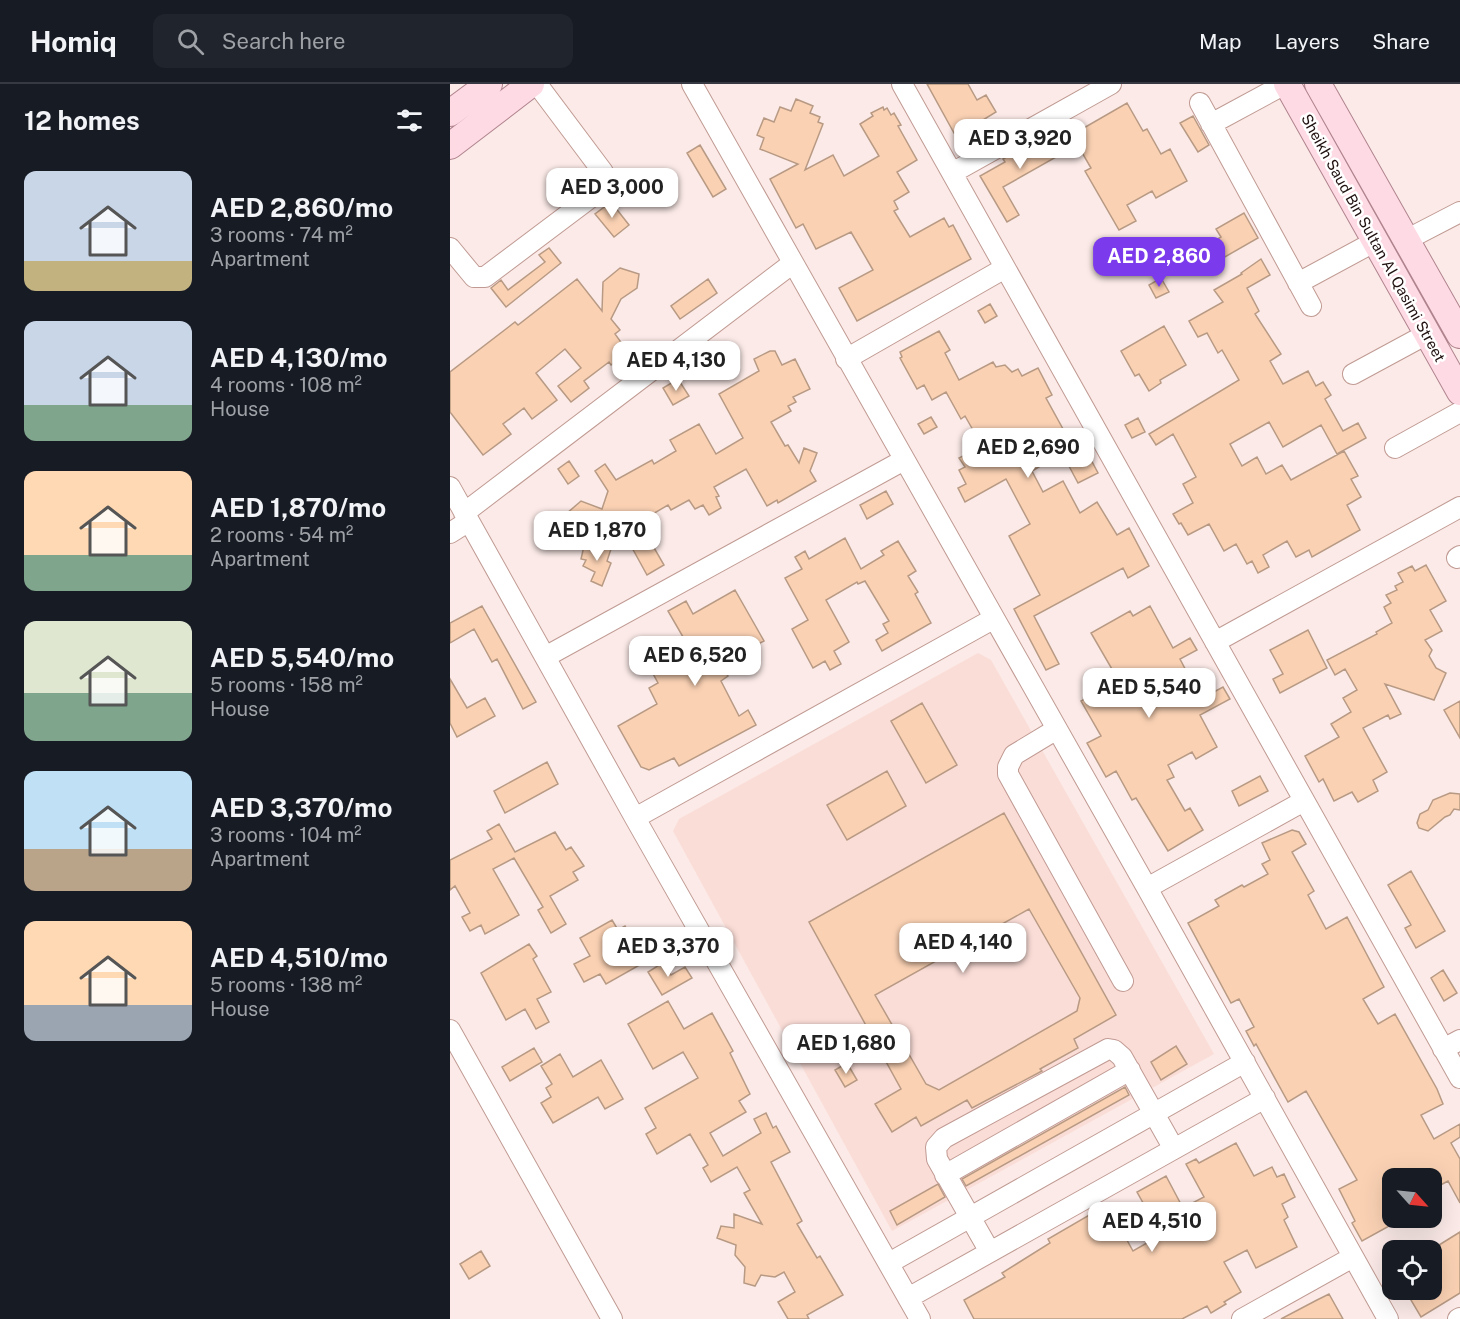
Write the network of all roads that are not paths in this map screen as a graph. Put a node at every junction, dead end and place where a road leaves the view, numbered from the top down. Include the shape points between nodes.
1 (531, 84) edge
2 (537, 84) edge
3 (692, 84) edge
4 (902, 84) edge
5 (1111, 84) edge
6 (1286, 84) edge
7 (1318, 84) edge
8 (476, 88) edge
9 (1200, 104) dead end
10 (450, 114) edge
11 (1211, 124) junction
12 (450, 146) edge
13 (952, 173) junction
14 (1337, 175) junction
15 (1376, 183) junction
16 (1460, 212) edge
17 (1406, 240) junction
18 (1374, 242) junction
19 (450, 248) edge
20 (793, 263) junction
21 (1005, 268) junction
22 (1298, 283) junction
23 (1311, 306) dead end
24 (1427, 334) junction
25 (1460, 335) edge
26 (846, 359) junction
27 (1353, 374) dead end
28 (1460, 392) edge
29 (1460, 412) edge
30 (1395, 448) dead end
31 (904, 460) junction
32 (450, 487) edge
33 (1460, 507) edge
34 (467, 517) junction
35 (450, 533) edge
36 (993, 619) junction
37 (1215, 642) junction
38 (545, 657) junction
39 (1057, 729) junction
40 (1304, 801) junction
41 (635, 818) junction
42 (1147, 888) junction
43 (1123, 981) dead end
44 (450, 1030) edge
45 (1452, 1044) edge
46 (456, 1054) edge
47 (1245, 1062) junction
48 (1130, 1070) junction
49 (1460, 1078) edge
50 (1265, 1098) junction
51 (1155, 1113) junction
52 (1174, 1149) junction
53 (945, 1175) junction
54 (970, 1217) junction
55 (990, 1252) junction
56 (1353, 1257) junction
57 (888, 1263) junction
58 (908, 1298) junction
59 (612, 1319) edge
60 (920, 1319) edge
61 (1242, 1319) edge
62 (1388, 1319) edge

1 - 12 main road
2 - 19 street via 603,172 602,189 485,277 474,277
3 - 20 street
4 - 13 street
5 - 13 street
6 - 11 street
6 - 14 main road, Sheikh Saud Bin Sultan Al Qasimi Street
7 - 15 main road, Sheikh Saud Bin Sultan Al Qasimi Street
8 - 10 main road
9 - 11 street
11 - 22 street
13 - 21 street
14 - 15 main road via 1357,168
14 - 18 main road, Sheikh Saud Bin Sultan Al Qasimi Street
15 - 17 main road, Sheikh Saud Bin Sultan Al Qasimi Street
16 - 17 street
17 - 25 main road, Sheikh Saud Bin Sultan Al Qasimi Street
18 - 22 street
18 - 24 main road, Sheikh Saud Bin Sultan Al Qasimi Street
20 - 26 street
20 - 34 street
21 - 26 street
21 - 37 street
22 - 23 street
24 - 27 street
24 - 28 main road, Sheikh Saud Bin Sultan Al Qasimi Street
26 - 31 street
29 - 30 street
31 - 36 street
31 - 38 street
32 - 34 street
33 - 37 street
34 - 35 street
34 - 38 street
36 - 39 street
36 - 41 street
37 - 40 street
38 - 41 street
39 - 42 street
39 - 43 street via 1014,755 1008,774
40 - 42 street
40 - 45 street
41 - 57 street
42 - 47 street
44 - 46 street
45 - 49 street
46 - 59 street
47 - 50 street
47 - 51 street
48 - 51 street
48 - 53 street
48 - 53 street via 1119,1053 1103,1050 944,1138 935,1153
50 - 52 street
50 - 56 street
51 - 52 street
51 - 54 street
52 - 55 street
53 - 54 street
54 - 55 street
54 - 57 street
55 - 58 street
56 - 61 street
56 - 62 street
57 - 58 street
58 - 60 street

